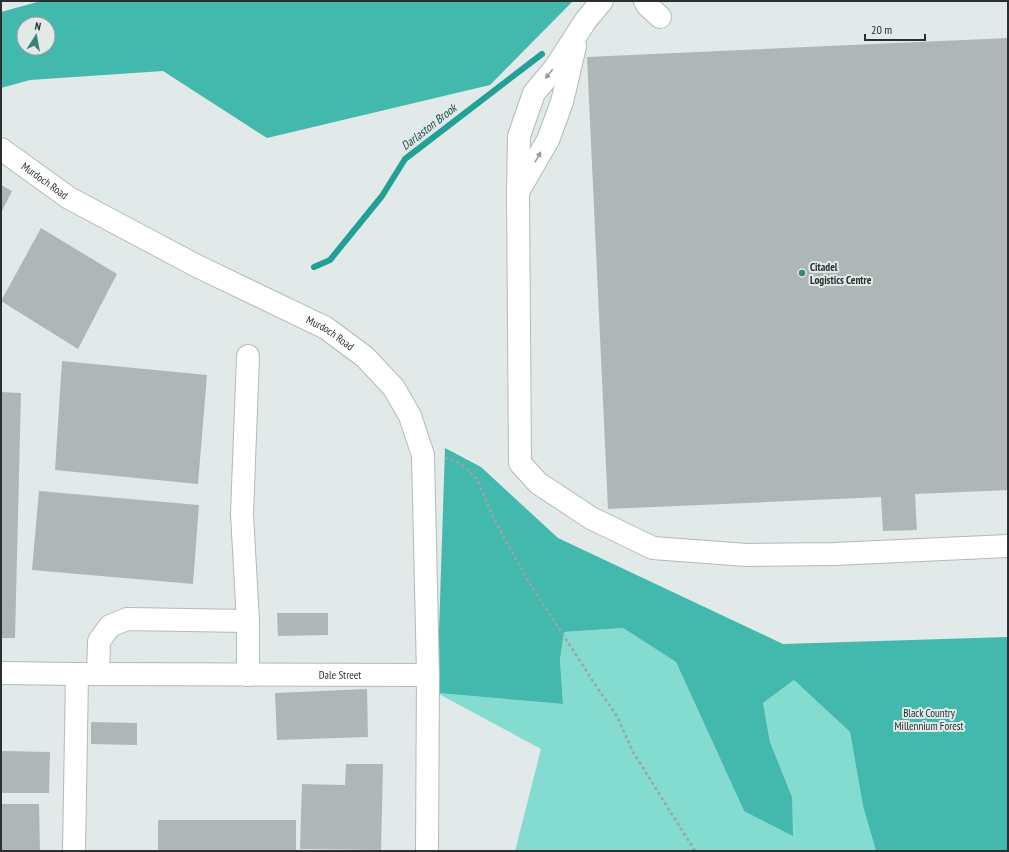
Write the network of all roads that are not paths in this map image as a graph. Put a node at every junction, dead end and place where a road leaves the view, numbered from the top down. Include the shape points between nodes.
1 (602, 1) edge
2 (645, 1) edge
3 (660, 17) dead end
4 (582, 25) junction
5 (3, 153) edge
6 (518, 191) junction
7 (248, 356) dead end
8 (1008, 546) edge
9 (248, 621) junction
10 (1, 672) edge
11 (88, 674) junction
12 (248, 674) junction
13 (428, 675) junction
14 (74, 851) edge
15 (427, 851) edge

1 - 4 street
2 - 3 street
6 -> 4 street via 548,140 562,102
4 -> 6 street via 555,68 534,93 519,136
5 - 13 street, Murdoch Road via 69,198 197,266 326,328 365,357 394,388 410,416 423,455
6 - 8 street via 520,463 538,483 591,518 653,548 747,555
7 - 9 street via 242,514
9 - 11 street via 127,619 110,626 99,641
9 - 12 street
10 - 11 street, Dale Street
11 - 12 street, Dale Street
11 - 14 street
12 - 13 street, Dale Street
13 - 15 street

